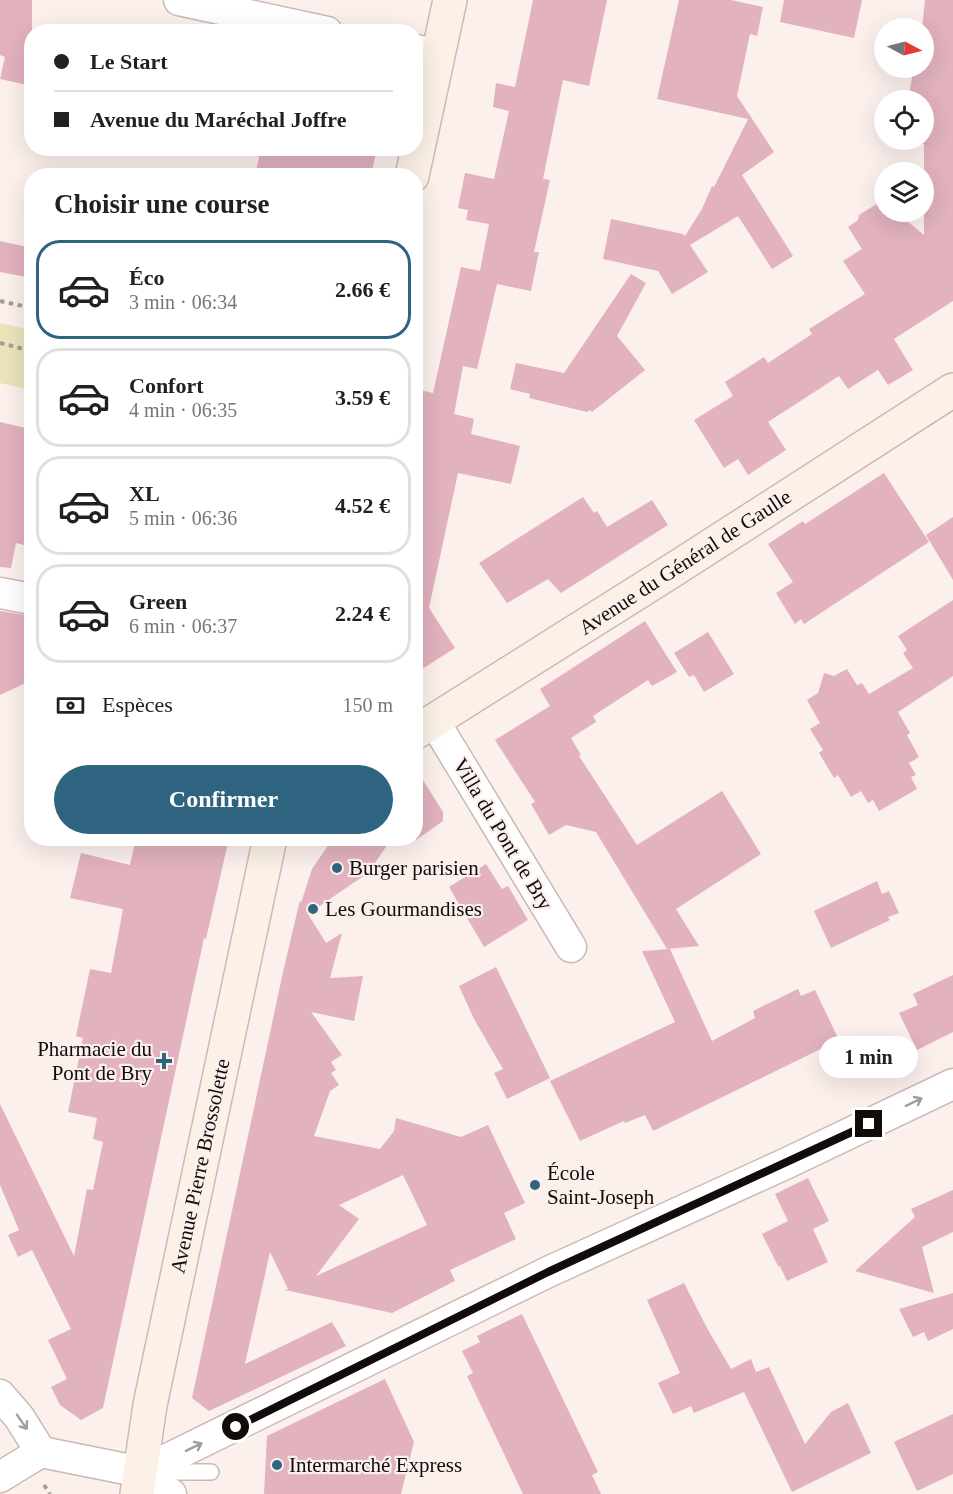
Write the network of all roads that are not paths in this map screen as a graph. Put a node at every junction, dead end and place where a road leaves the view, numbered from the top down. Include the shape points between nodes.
1 (179, 0) edge
2 (450, 0) edge
3 (290, 24) edge
4 (427, 53) edge
5 (423, 86) edge
6 (953, 390) edge
7 (0, 593) edge
8 (24, 598) edge
9 (425, 727) edge
10 (268, 846) edge
11 (572, 947) dead end
12 (953, 1084) edge
13 (0, 1395) edge
14 (41, 1452) junction
15 (211, 1473) dead end
16 (4, 1483) edge
17 (139, 1483) edge
18 (171, 1494) edge

1 - 3 street
2 - 4 main road
4 - 5 main road
6 - 9 main road, Avenue du Général de Gaulle
7 - 8 street
9 - 11 street, Villa du Pont de Bry
10 - 17 main road, Avenue Pierre Brossolette via 150,1405
17 -> 12 street via 548,1272
13 -> 14 street
14 - 16 street
14 - 17 street
15 - 17 lane
17 - 18 street

